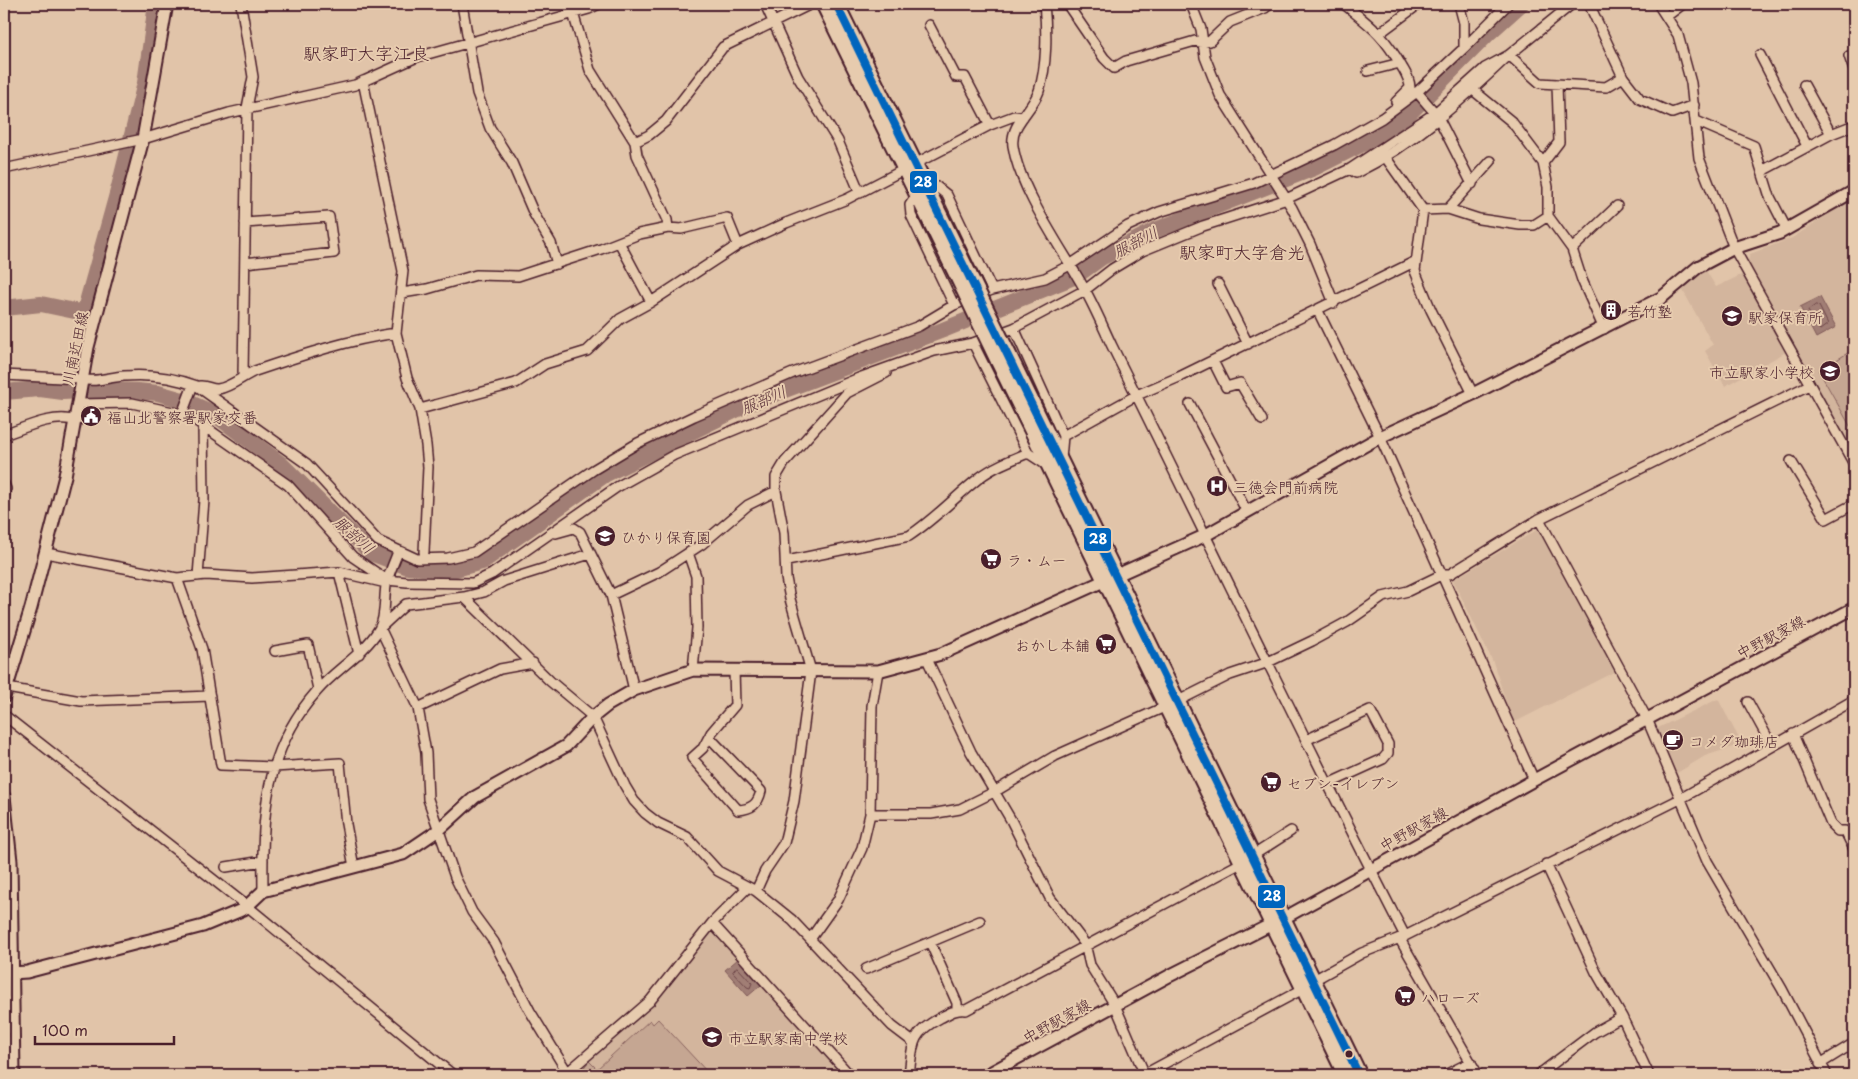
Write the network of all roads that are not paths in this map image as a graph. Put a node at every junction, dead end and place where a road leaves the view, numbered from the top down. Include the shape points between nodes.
1 (167, 4) edge
2 (241, 4) edge
3 (462, 4) edge
4 (599, 4) edge
5 (765, 4) edge
6 (811, 4) edge
7 (824, 4) edge
8 (836, 4) edge
9 (1044, 4) edge
10 (1067, 4) edge
11 (1191, 4) edge
12 (1270, 4) edge
13 (1344, 4) edge
14 (1418, 4) edge
15 (1459, 4) edge
16 (1508, 4) edge
17 (1572, 4) edge
18 (1589, 4) edge
19 (1658, 4) edge
20 (1683, 4) edge
21 (573, 13) junction
22 (1666, 16) junction
23 (773, 21) junction
24 (929, 25) dead end
25 (1380, 33) junction
26 (469, 42) junction
27 (1203, 43) junction
28 (1464, 48) junction
29 (1760, 55) dead end
30 (1509, 56) junction
31 (1849, 56) dead end
32 (1400, 64) junction
33 (1854, 70) edge
34 (1368, 71) dead end
35 (1623, 77) junction
36 (363, 81) junction
37 (1557, 84) junction
38 (1804, 85) dead end
39 (1473, 90) junction
40 (1417, 92) junction
41 (1694, 105) junction
42 (247, 108) junction
43 (1394, 108) junction
44 (1436, 115) junction
45 (1023, 117) junction
46 (1696, 121) junction
47 (990, 125) junction
48 (1854, 125) edge
49 (1831, 134) junction
50 (143, 140) junction
51 (635, 142) junction
52 (1807, 146) junction
53 (1386, 158) junction
54 (1491, 161) dead end
55 (1543, 163) junction
56 (910, 167) junction
57 (4, 169) edge
58 (1350, 169) junction
59 (1762, 171) junction
60 (1270, 177) junction
61 (1472, 184) junction
62 (922, 191) junction
63 (1854, 191) edge
64 (860, 193) junction
65 (1284, 200) junction
66 (1617, 206) dead end
67 (1423, 210) junction
68 (1448, 210) junction
69 (1548, 216) junction
70 (245, 223) junction
71 (668, 228) junction
72 (1786, 230) junction
73 (619, 242) junction
74 (738, 245) junction
75 (1734, 248) junction
76 (1572, 249) junction
77 (1416, 261) junction
78 (244, 263) junction
79 (557, 264) junction
80 (1070, 265) junction
81 (1218, 284) dead end
82 (992, 290) junction
83 (1085, 290) junction
84 (402, 293) junction
85 (651, 302) junction
86 (1334, 303) junction
87 (954, 305) junction
88 (1318, 310) junction
89 (1014, 328) junction
90 (1604, 329) junction
91 (396, 333) junction
92 (973, 343) junction
93 (1248, 344) junction
94 (1212, 361) junction
95 (894, 365) junction
96 (4, 375) edge
97 (243, 376) junction
98 (81, 382) junction
99 (1809, 385) junction
100 (193, 387) junction
101 (1136, 394) junction
102 (1474, 394) junction
103 (79, 402) junction
104 (1190, 404) dead end
105 (420, 409) junction
106 (182, 412) junction
107 (1262, 420) dead end
108 (76, 421) junction
109 (203, 426) junction
110 (4, 435) edge
111 (1063, 436) junction
112 (1380, 437) junction
113 (1028, 453) junction
114 (1791, 460) dead end
115 (1854, 464) edge
116 (1055, 465) junction
117 (4, 484) edge
118 (776, 491) junction
119 (4, 497) edge
120 (1854, 504) edge
121 (1247, 512) junction
122 (1539, 518) junction
123 (546, 536) junction
124 (1204, 536) junction
125 (398, 552) junction
126 (424, 552) junction
127 (46, 553) junction
128 (688, 553) junction
129 (590, 554) junction
130 (448, 558) junction
131 (787, 561) junction
132 (339, 572) junction
133 (1443, 574) junction
134 (198, 576) junction
135 (177, 578) junction
136 (388, 578) junction
137 (1111, 578) junction
138 (611, 596) junction
139 (464, 597) junction
140 (1854, 608) edge
141 (380, 628) junction
142 (275, 651) dead end
143 (359, 654) junction
144 (927, 659) junction
145 (1266, 663) junction
146 (533, 664) junction
147 (693, 670) junction
148 (734, 670) junction
149 (811, 671) junction
150 (878, 671) junction
151 (318, 689) junction
152 (634, 690) junction
153 (5, 693) edge
154 (210, 696) junction
155 (1854, 700) edge
156 (1748, 702) dead end
157 (1172, 704) junction
158 (418, 708) junction
159 (4, 715) edge
160 (593, 717) junction
161 (1647, 719) junction
162 (1793, 734) junction
163 (709, 737) junction
164 (1306, 740) junction
165 (1772, 746) junction
166 (274, 767) junction
167 (1534, 780) junction
168 (1328, 784) junction
169 (994, 792) junction
170 (4, 796) edge
171 (1680, 799) junction
172 (4, 800) edge
173 (870, 814) junction
174 (440, 829) junction
175 (1291, 831) dead end
176 (1854, 848) edge
177 (1247, 859) junction
178 (263, 861) junction
179 (1546, 864) junction
180 (226, 867) dead end
181 (354, 867) junction
182 (1370, 869) junction
183 (748, 886) junction
184 (263, 891) junction
185 (756, 891) junction
186 (247, 906) junction
187 (980, 921) dead end
188 (1277, 921) junction
189 (712, 923) junction
190 (1406, 936) junction
191 (811, 938) junction
192 (930, 942) junction
193 (1086, 944) junction
194 (866, 969) dead end
195 (11, 973) junction
196 (1309, 984) junction
197 (1115, 1005) junction
198 (957, 1009) junction
199 (1622, 1017) junction
200 (913, 1042) junction
201 (1854, 1043) edge
202 (1471, 1062) junction
203 (1820, 1064) junction
204 (1552, 1072) edge
205 (1854, 1072) edge
206 (568, 1074) edge
207 (14, 1075) edge
208 (453, 1075) edge
209 (848, 1075) edge
210 (909, 1075) edge
211 (986, 1075) edge
212 (1144, 1075) edge
213 (1346, 1075) edge
214 (1359, 1075) edge
215 (1445, 1075) edge
216 (1478, 1075) edge
217 (1538, 1075) edge
218 (1649, 1075) edge
219 (1827, 1075) edge
220 (1848, 1075) edge

1 - 50 street, 川南近田線
2 - 42 street via 253,78
3 - 26 street
4 - 21 street
5 - 23 street
6 - 23 street
7 - 56 highway
8 - 56 highway
9 - 45 street via 1039,91
10 - 27 street via 1114,68 1126,61 1195,41
11 - 27 street
12 - 27 street via 1230,22 1210,41
13 - 25 street
14 - 25 street
15 - 28 street via 1464,23
16 - 28 street
17 - 30 street
18 - 35 street
19 - 22 street
20 - 22 street
21 - 26 street
21 - 51 street via 590,70
22 - 41 street via 1678,35
23 - 51 street via 723,47 666,121 649,136
23 - 64 street via 798,77 838,141
24 - 47 street via 956,77 965,76
25 - 32 street
26 - 36 street via 417,57
26 - 79 street via 477,93 487,120 512,162 534,214 551,243
27 - 60 street via 1220,95
28 - 40 street
29 - 52 street
30 - 37 street via 1540,83
30 - 39 street
30 - 44 street via 1485,68
31 - 33 street
32 - 34 street
32 - 43 street via 1410,88 1393,104
35 - 37 street via 1606,88
35 - 41 street via 1640,98 1672,113
36 - 42 street
36 - 84 street via 400,252
37 - 55 street via 1559,142
38 - 49 street
39 - 44 street
39 - 55 street via 1512,122
40 - 43 street
40 - 44 street
41 - 46 street
42 - 50 street
42 - 70 street
43 - 60 street via 1334,145
44 - 53 street
44 - 58 street
44 - 61 street
45 - 47 street via 1014,116
45 - 80 street via 1013,137 1014,148 1038,207
46 - 59 street via 1754,146
46 - 75 street via 1699,158
47 - 56 street
48 - 49 street
49 - 52 street
50 - 57 street
50 - 98 street, 川南近田線
51 - 71 street via 637,155
52 - 59 street
53 - 58 street via 1356,173
53 - 67 street
54 - 61 street
55 - 69 street via 1548,187
56 - 62 highway
56 - 64 street
58 - 65 street
59 - 72 street
60 - 65 street
60 - 80 street via 1159,212 1128,226
61 - 68 street
62 - 82 street via 937,187 947,195
62 - 87 street via 910,206 912,215
62 - 116 highway, bridge
63 - 72 street
64 - 74 street
65 - 83 street via 1173,237 1112,269
65 - 86 street via 1292,208 1310,244
66 - 76 street
67 - 68 street
67 - 77 street
68 - 69 street via 1520,225 1534,225
69 - 76 street
70 - 78 street
70 - 78 street via 328,217 334,253
71 - 73 street
71 - 74 street via 681,229 727,218
72 - 75 street
73 - 79 street
73 - 85 street
74 - 85 street
75 - 90 street via 1698,267 1661,298
75 - 99 street
76 - 90 street
77 - 86 street
77 - 102 street via 1415,271 1431,310
78 - 97 street
79 - 84 street via 518,276 476,275
80 - 82 street via 1045,278
80 - 83 street
81 - 93 street
82 - 87 street
83 - 89 street
83 - 101 street
84 - 91 street
85 - 105 street via 620,318 587,351 544,364 516,382
86 - 88 street
87 - 130 street via 919,326 792,373 638,443 474,552
88 - 93 street
88 - 112 street
89 - 92 street
89 - 111 street
90 - 102 street
91 - 97 street via 318,349
91 - 105 street via 406,378
92 - 95 street via 934,351
92 - 113 street
93 - 94 street
94 - 101 street
94 - 107 street via 1226,387 1240,383
95 - 118 street via 895,368 847,393 785,462 776,477
95 - 123 street via 674,455 617,487
96 - 98 street
97 - 100 street via 216,390 202,385
98 - 100 street via 145,375 179,379
98 - 103 street, 川南近田線
99 - 115 street
99 - 122 street
100 - 106 street
100 - 125 street via 307,464 378,541
101 - 111 street
101 - 124 street
102 - 112 street
103 - 106 street via 132,403
103 - 108 street, 川南近田線
104 - 121 street
105 - 126 street via 428,466
106 - 109 street
108 - 110 street via 69,418 39,423
108 - 127 street, 川南近田線
109 - 134 street via 204,500
109 - 136 street via 288,486 353,557
111 - 116 street
112 - 121 street
112 - 133 street
113 - 116 street
113 - 131 street via 980,477 909,536
114 - 120 street via 1826,520
116 - 137 highway
117 - 119 street
118 - 128 street via 748,505
118 - 131 street
121 - 124 street
122 - 133 street via 1467,565
122 - 161 street
123 - 129 street via 574,528 580,532
123 - 136 street via 492,574 473,583
124 - 137 street
124 - 145 street
125 - 126 street
125 - 130 street via 417,559
125 - 136 street
126 - 130 street
127 - 135 street
127 - 153 street, 川南近田線
128 - 138 street
128 - 147 street via 696,576 697,628
129 - 138 street
129 - 139 street
131 - 149 street via 790,599
132 - 134 street via 252,578
132 - 136 street via 382,582
132 - 143 street
133 - 145 street via 1408,591 1383,597 1347,622
133 - 167 street
134 - 135 street
135 - 154 street via 202,649
136 - 141 street
137 - 144 street
137 - 157 highway
138 - 152 street
139 - 141 street via 406,604
139 - 146 street
140 - 161 street, 中野駅家線
141 - 143 street
141 - 158 street
142 - 151 street via 308,645
143 - 151 street
144 - 150 street
144 - 169 street via 971,752
145 - 157 street via 1230,675
145 - 164 street
146 - 158 street via 500,670
146 - 160 street
147 - 148 street
147 - 152 street
148 - 149 street
148 - 163 street via 735,705
149 - 150 street
149 - 185 street via 794,801 784,843 764,871
150 - 173 street via 872,706
151 - 166 street via 290,724
152 - 160 street
153 - 154 street via 81,700
154 - 166 street via 221,765
155 - 162 street
156 - 165 street
157 - 169 street via 1055,756
157 - 177 highway
158 - 174 street via 426,753 428,799
159 - 186 street
160 - 174 street via 566,746 475,797
160 - 183 street via 634,801 658,823 687,837 718,871
161 - 167 street, 中野駅家線
161 - 171 street
162 - 165 street
162 - 176 street via 1831,824 1838,831 1845,831
163 - 163 street via 692,758 738,810 748,810 759,801 761,791
164 - 168 street
164 - 168 street via 1370,710 1388,744 1388,753 1383,759
165 - 171 street
166 - 178 street via 264,811
166 - 181 street via 340,764
167 - 182 street, 中野駅家線
168 - 182 street
169 - 173 street via 960,809 931,814
169 - 193 street via 1050,898
170 - 172 street
171 - 179 street
171 - 203 street via 1707,861 1782,989
172 - 195 street via 11,861
173 - 191 street via 862,848 838,900
174 - 181 street via 403,854
174 - 206 street via 455,877 472,912 494,942
175 - 177 street
177 - 188 highway
177 - 193 street
178 - 180 street
178 - 184 street
179 - 190 street
179 - 199 street via 1596,972
181 - 184 street
182 - 188 street, 中野駅家線
182 - 190 street
183 - 185 street
183 - 189 street
184 - 186 street
185 - 191 street
186 - 195 street via 203,926 26,972
186 - 208 street
187 - 192 street
188 - 196 highway
188 - 197 street, 中野駅家線
189 - 206 street via 650,1002
189 - 209 street
190 - 196 street via 1362,953
190 - 202 street via 1401,941
191 - 200 street via 892,1026
192 - 194 street
192 - 198 street
193 - 197 street via 1090,966
193 - 198 street via 966,1010
195 - 207 street
196 - 212 street
196 - 213 highway
196 - 214 highway
197 - 211 street, 中野駅家線
197 - 212 street
198 - 200 street via 924,1027
199 - 204 street via 1595,1032
199 - 218 street
200 - 210 street
201 - 203 street
202 - 215 street
202 - 216 street
203 - 219 street
204 - 217 street
205 - 220 street

